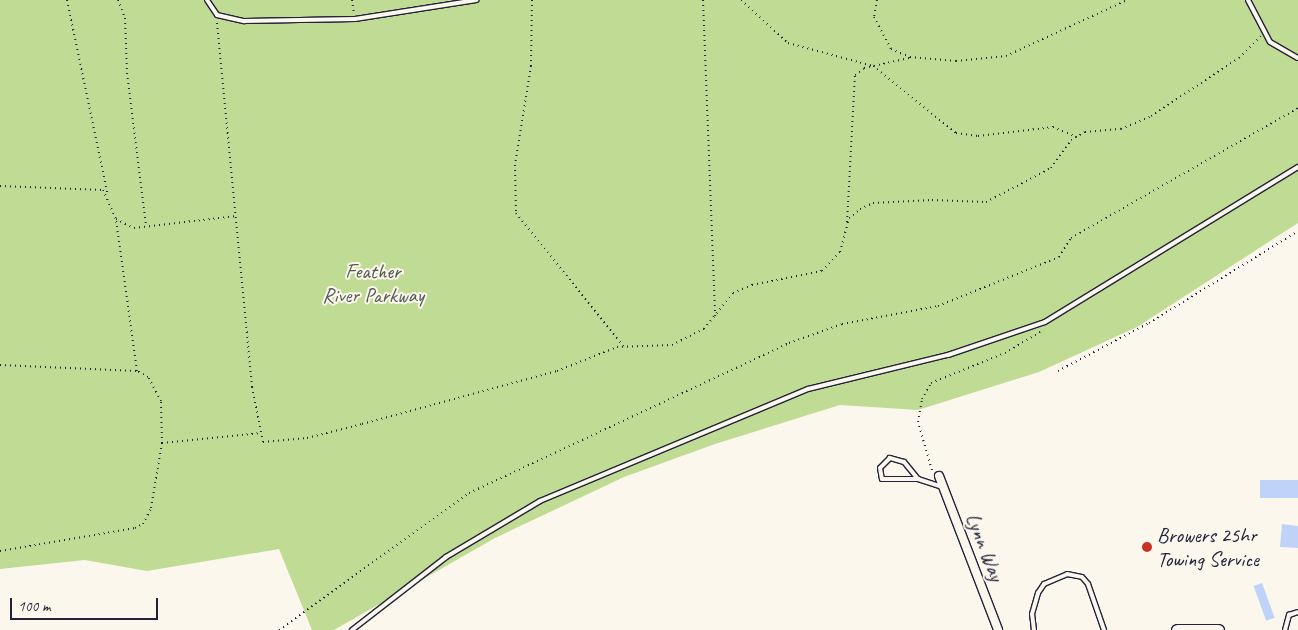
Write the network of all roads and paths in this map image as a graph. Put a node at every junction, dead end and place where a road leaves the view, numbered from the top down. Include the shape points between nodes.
1 (67, 0) edge
2 (118, 0) edge
3 (207, 0) edge
4 (352, 0) edge
5 (477, 0) edge
6 (532, 0) edge
7 (703, 0) edge
8 (741, 0) edge
9 (877, 0) edge
10 (1127, 0) edge
11 (1248, 0) edge
12 (218, 15) junction
13 (355, 18) junction
14 (1264, 32) junction
15 (910, 58) junction
16 (1298, 58) edge
17 (873, 66) junction
18 (1298, 108) edge
19 (1077, 137) junction
20 (1298, 167) edge
21 (0, 186) edge
22 (108, 199) junction
23 (236, 216) junction
24 (116, 219) junction
25 (847, 224) junction
26 (146, 225) junction
27 (1298, 232) edge
28 (715, 317) junction
29 (1045, 322) junction
30 (624, 348) junction
31 (0, 365) edge
32 (137, 371) junction
33 (1058, 371) dead end
34 (260, 432) junction
35 (162, 443) junction
36 (939, 476) joint
37 (918, 479) junction
38 (943, 487) junction
39 (0, 551) edge
40 (1298, 612) edge
41 (279, 630) edge
42 (352, 630) edge
43 (998, 630) edge
44 (1034, 630) edge
45 (1104, 630) edge
46 (1177, 630) edge
47 (1200, 630) edge
48 (1218, 630) edge
49 (1285, 630) edge

1 - 22 path
2 - 26 path via 125,18 127,73
3 - 12 lane
4 - 13 path
5 - 13 lane
6 - 30 path via 531,66 515,165 516,213
7 - 28 path
8 - 17 path via 788,43
9 - 15 path via 874,17 890,49
10 - 15 path via 1006,56 956,61
11 - 14 lane
12 - 13 lane via 244,21
12 - 23 path
14 - 16 lane via 1270,42
14 - 19 path via 1239,58 1151,116 1121,129
15 - 17 path
17 - 19 path via 956,133 978,136 1053,127
17 - 25 path via 860,70 851,86
18 - 41 path via 1071,238 1059,258 938,306 842,324 788,343 469,493
19 - 25 path via 1051,168 986,202 873,203 849,218
20 - 29 lane
21 - 22 path via 93,187 103,190
22 - 24 path
23 - 26 path
23 - 34 path via 252,387
24 - 26 path via 125,226
24 - 32 path
25 - 28 path via 840,252 822,271 745,288 724,300
27 - 33 path via 1149,323
28 - 30 path via 704,329 672,345
29 - 36 path via 1027,342 931,383 922,399 918,422 924,450
29 - 42 lane via 948,355 808,389 540,501 446,557
30 - 34 path via 592,354 557,371 307,438 262,442
31 - 32 path
32 - 35 path via 158,390
34 - 35 path
35 - 39 path via 155,493 143,524
36 - 38 street, Lynn Way
37 - 37 lane via 882,479 880,468 890,458 904,462
37 - 38 lane
38 - 43 street, Lynn Way
40 - 49 lane via 1289,615
44 - 45 lane via 1032,614 1038,593 1049,580 1067,574 1082,577 1088,584
46 - 47 main road
47 - 48 main road

